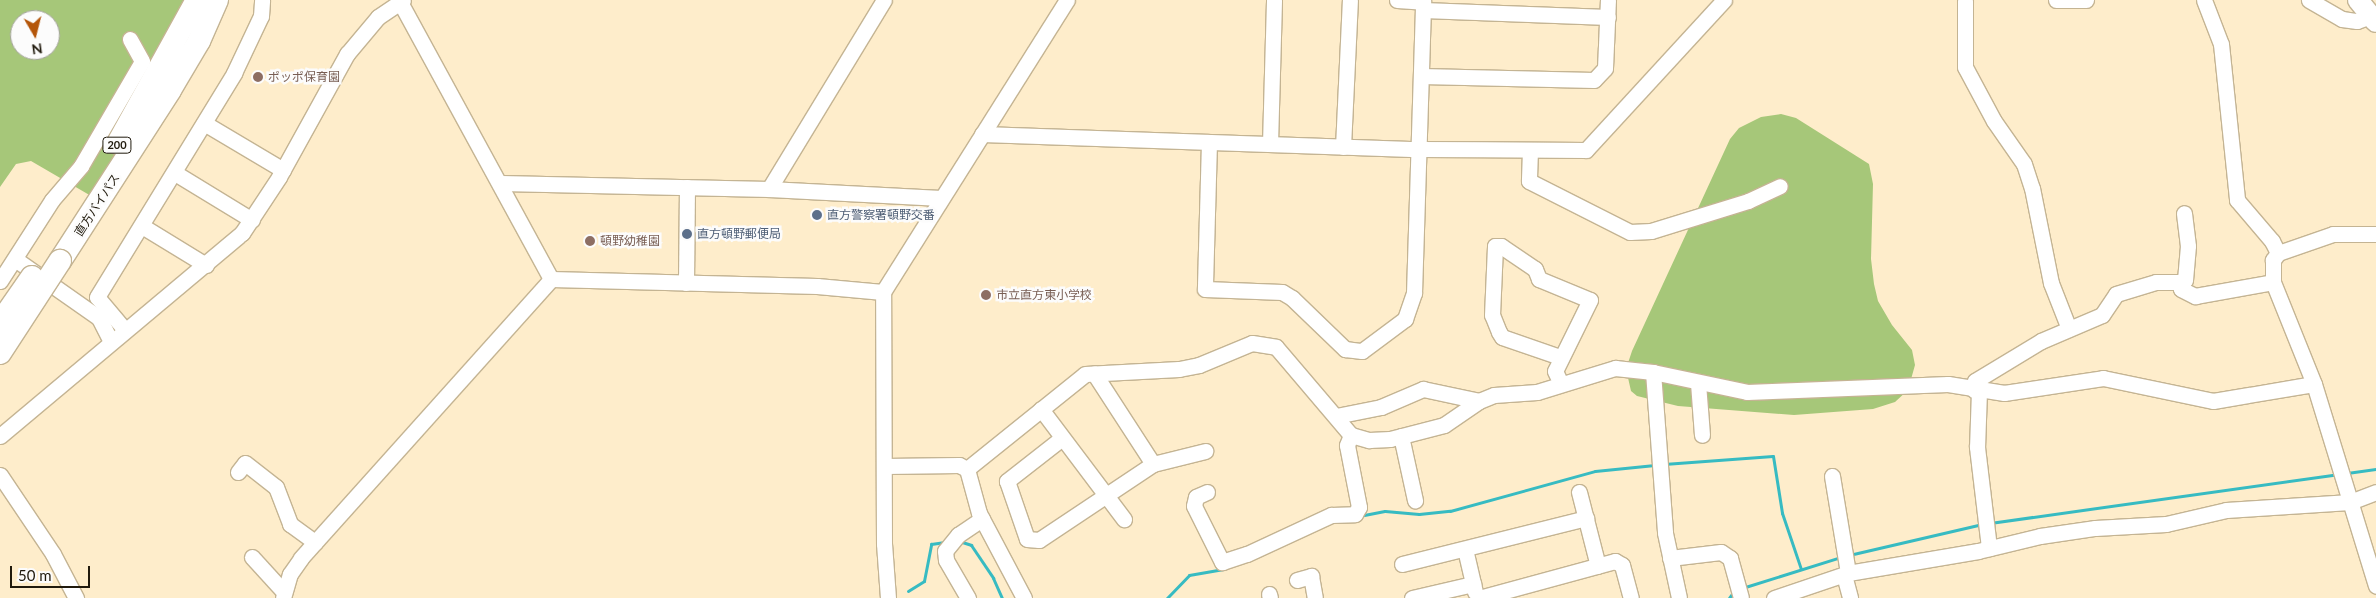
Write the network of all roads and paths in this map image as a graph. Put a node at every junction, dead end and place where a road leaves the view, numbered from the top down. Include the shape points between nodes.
1 (190, 0) edge
2 (197, 0) edge
3 (217, 0) edge
4 (225, 0) edge
5 (262, 0) edge
6 (884, 0) edge
7 (1067, 0) edge
8 (1274, 0) edge
9 (1350, 0) edge
10 (1397, 0) edge
11 (1608, 0) edge
12 (1724, 0) edge
13 (2056, 0) edge
14 (2086, 0) edge
15 (2204, 0) edge
16 (2310, 0) edge
17 (2358, 0) edge
18 (402, 1) edge
19 (1966, 1) dead end
20 (1423, 4) edge
21 (2374, 12) edge
22 (1608, 17) junction
23 (192, 34) junction
24 (130, 39) dead end
25 (1421, 76) junction
26 (204, 123) junction
27 (982, 134) junction
28 (1209, 142) junction
29 (1270, 144) junction
30 (1343, 147) junction
31 (1418, 149) junction
32 (1530, 150) junction
33 (283, 170) junction
34 (175, 173) junction
35 (500, 183) junction
36 (1780, 186) dead end
37 (687, 187) junction
38 (769, 189) junction
39 (941, 198) junction
40 (2184, 213) dead end
41 (252, 220) junction
42 (142, 226) junction
43 (2376, 234) edge
44 (2278, 253) junction
45 (14, 259) junction
46 (52, 261) junction
47 (206, 265) junction
48 (551, 279) junction
49 (0, 280) edge
50 (2179, 282) junction
51 (2273, 282) junction
52 (686, 283) junction
53 (883, 292) junction
54 (0, 324) edge
55 (2069, 329) junction
56 (125, 330) junction
57 (111, 342) junction
58 (0, 354) edge
59 (1560, 358) junction
60 (1653, 372) junction
61 (1094, 373) junction
62 (1698, 383) junction
63 (1561, 384) junction
64 (2314, 384) junction
65 (1976, 390) junction
66 (1479, 401) junction
67 (1041, 409) junction
68 (1336, 416) junction
69 (1351, 435) junction
70 (0, 436) edge
71 (1401, 436) junction
72 (1702, 436) dead end
73 (1062, 438) junction
74 (1205, 451) dead end
75 (1153, 464) junction
76 (884, 466) junction
77 (968, 469) junction
78 (238, 472) dead end
79 (0, 475) edge
80 (1832, 476) dead end
81 (1207, 492) dead end
82 (1579, 492) dead end
83 (2376, 492) edge
84 (1104, 494) junction
85 (1415, 500) dead end
86 (2350, 502) junction
87 (1586, 518) junction
88 (982, 519) junction
89 (1124, 519) dead end
90 (316, 542) junction
91 (1989, 548) junction
92 (1465, 549) junction
93 (252, 556) dead end
94 (1670, 558) junction
95 (1402, 564) dead end
96 (1598, 566) junction
97 (1846, 574) junction
98 (1297, 580) dead end
99 (2376, 586) edge
100 (1477, 593) edge
101 (283, 594) edge
102 (76, 598) edge
103 (888, 598) edge
104 (968, 598) edge
105 (1024, 598) edge
106 (1315, 598) edge
107 (1412, 598) edge
108 (1631, 598) edge
109 (1679, 598) edge
110 (1741, 598) edge
111 (1774, 598) edge
112 (1850, 598) edge

1 - 23 highway
2 - 23 highway, 直方バイパス / 200
3 - 23 highway, 直方バイパス / 200
4 - 23 highway
5 - 26 street via 261,16 252,39
6 - 38 street
7 - 27 street
8 - 29 street
9 - 30 street
10 - 20 street
11 - 22 street
12 - 32 street via 1586,150
13 - 14 street
15 - 44 street via 2221,44 2237,200 2272,241
16 - 21 street via 2342,19 2357,21
17 - 21 main road
18 - 33 street via 378,17 347,54
18 - 35 street
19 - 55 street via 1965,67 1994,121 2024,164 2051,283
20 - 22 street
20 - 25 street
22 - 25 street via 1605,68 1594,80
23 - 46 highway, 直方バイパス / 200 via 130,124
24 - 45 street via 142,61 81,166 52,200
25 - 31 street
26 - 33 street
26 - 34 street
27 - 28 street
27 - 39 street
28 - 29 street
28 - 31 street via 1205,289 1282,292 1345,349 1353,352 1362,352 1405,319 1410,307 1414,293
29 - 30 street
30 - 31 street
31 - 32 street
32 - 36 street via 1529,181 1630,232 1651,231 1748,200
33 - 41 street
34 - 41 street
34 - 42 street
35 - 37 street
35 - 48 street
37 - 38 street
37 - 52 street
38 - 39 street via 922,194
39 - 53 street
40 - 50 street via 2188,246 2185,280
41 - 47 street
42 - 47 street
42 - 56 street via 97,298
43 - 44 street via 2333,234
44 - 51 street via 2273,260
45 - 49 street
45 - 57 street via 99,318
46 - 54 highway, 直方バイパス / 200, bridge
46 - 58 highway, 直方バイパス / 200, bridge
47 - 56 street
48 - 52 street
48 - 90 street
50 - 51 street via 2181,290 2195,296
50 - 55 street via 2156,282 2116,294 2102,316
51 - 64 street
52 - 53 street
53 - 76 street
55 - 65 street via 2041,341 1975,381
56 - 57 street
57 - 70 street
59 - 59 street via 1590,300 1539,279 1535,269 1501,246 1495,246 1492,315 1499,332 1502,337
59 - 63 street via 1555,372
60 - 62 street
60 - 63 street via 1615,368
60 - 94 street via 1665,533
61 - 67 street via 1085,374
61 - 68 street via 1179,369 1199,365 1252,342 1264,342 1286,357
61 - 75 street
62 - 65 street via 1748,392 1948,384
62 - 72 street
63 - 66 street
64 - 65 street via 2213,401 2103,378 2004,394
64 - 86 street
65 - 91 street via 1976,447
66 - 68 street via 1423,389 1381,407
66 - 71 street via 1444,425
67 - 73 street
67 - 77 street
68 - 69 street
69 - 71 street via 1369,440
69 - 81 street via 1347,445 1359,507 1355,514 1331,515 1247,554 1222,562 1194,506 1196,497
71 - 85 street
73 - 84 street
73 - 84 street via 1007,481 1028,539 1039,540
74 - 75 street
75 - 84 street
76 - 77 street via 959,465
76 - 103 street
77 - 88 street
78 - 90 street via 245,463 276,487 290,524
79 - 102 street via 53,554
80 - 97 street
82 - 87 street
83 - 86 street
84 - 89 street
86 - 91 street via 2226,510 2166,524 2095,528
86 - 99 street
87 - 92 street
87 - 96 street
88 - 104 street via 958,535 945,551 946,560
88 - 105 street
90 - 101 street via 290,574
91 - 97 street
92 - 95 street
92 - 100 street
93 - 101 street
94 - 109 street
94 - 110 street via 1721,552 1730,558
96 - 100 street
96 - 108 street via 1615,561 1622,566
97 - 111 street
97 - 112 street
98 - 106 street via 1311,576
100 - 107 street

